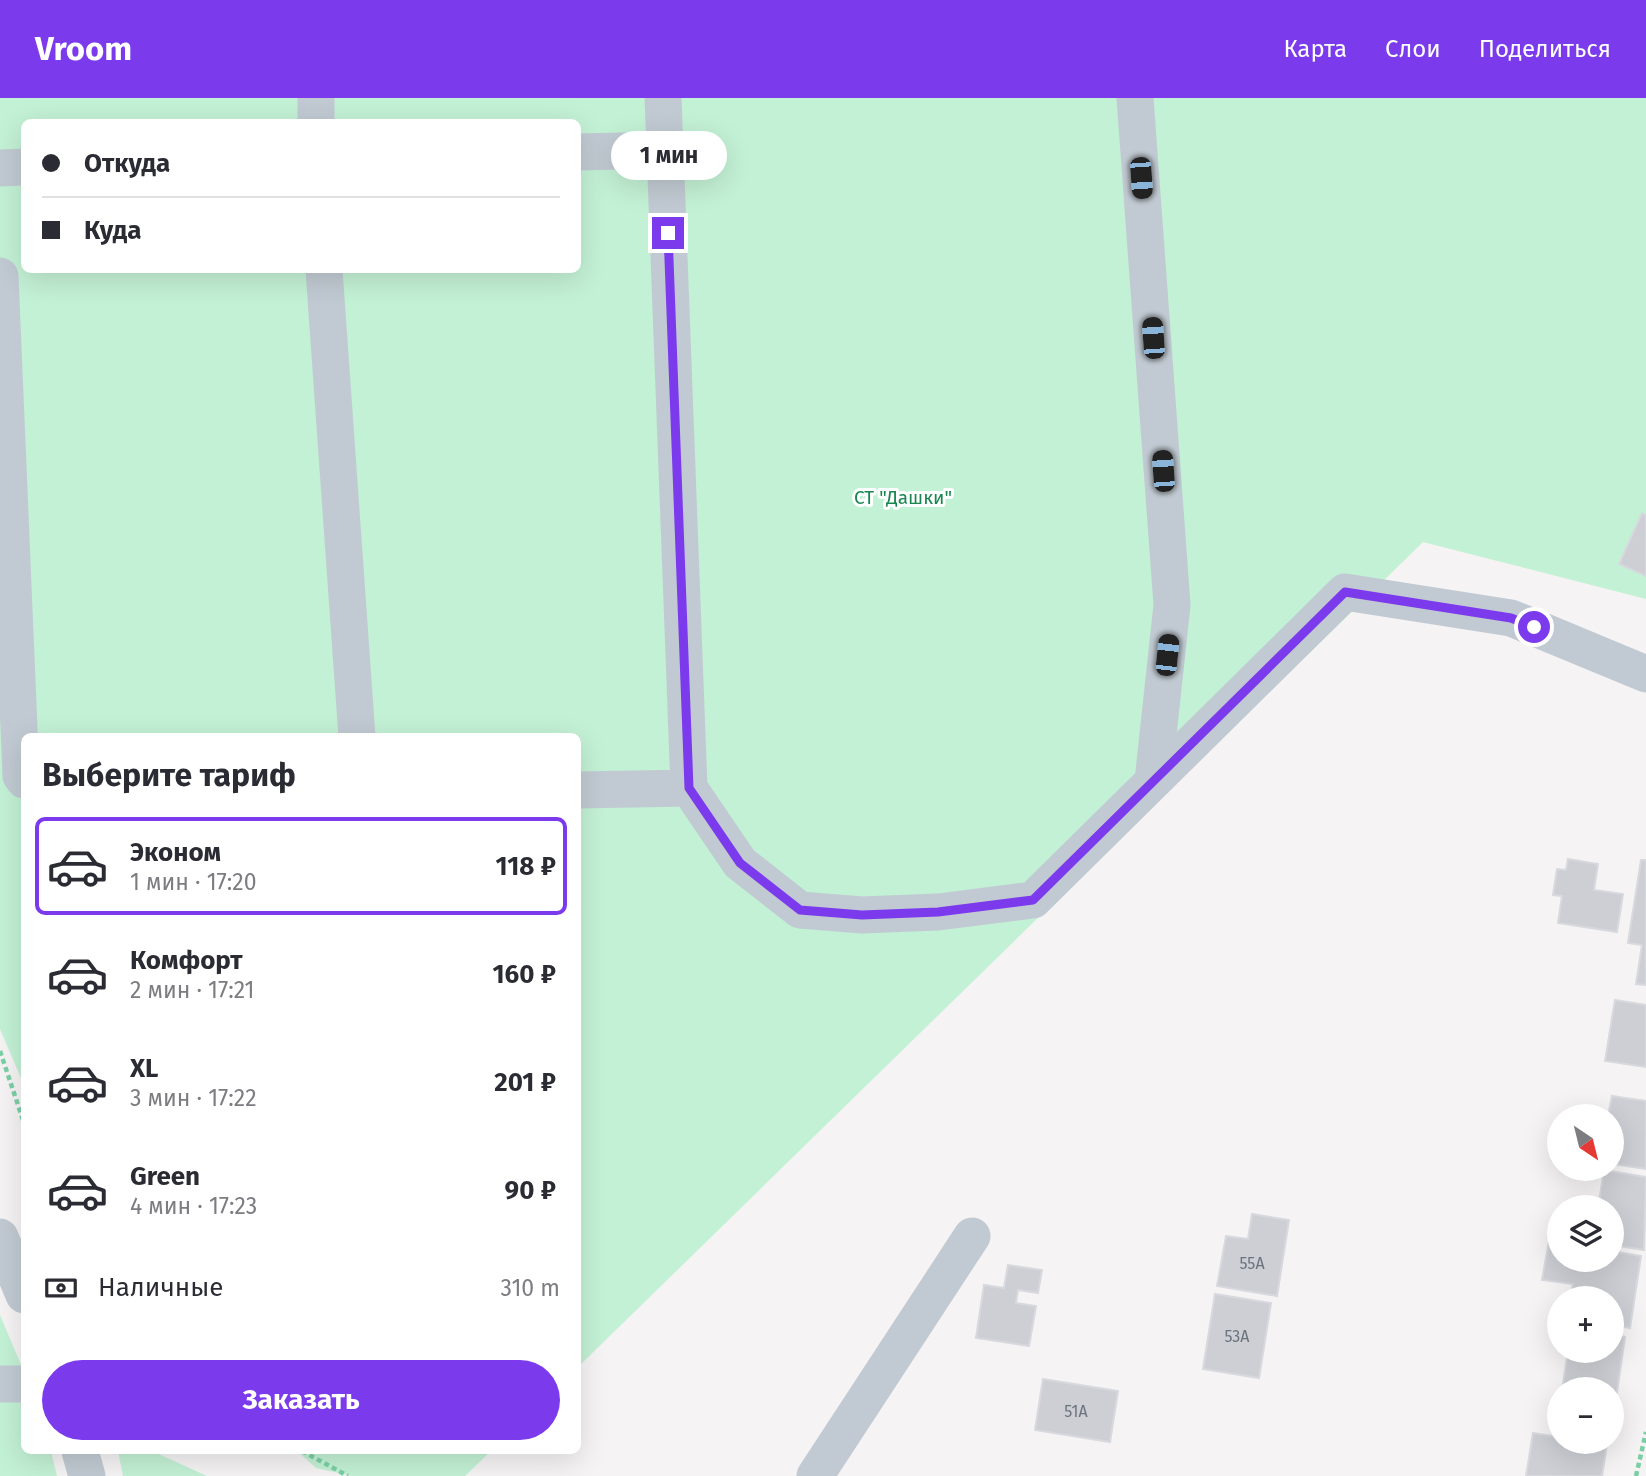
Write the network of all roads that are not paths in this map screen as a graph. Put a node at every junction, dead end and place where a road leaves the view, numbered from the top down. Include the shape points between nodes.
1 (316, 98) edge
2 (663, 98) edge
3 (1135, 98) edge
4 (316, 119) edge
5 (665, 150) junction
6 (581, 152) edge
7 (21, 167) edge
8 (0, 168) edge
9 (324, 273) edge
10 (0, 276) edge
11 (1646, 674) edge
12 (358, 733) edge
13 (21, 776) edge
14 (1153, 781) junction
15 (689, 788) junction
16 (581, 790) edge
17 (972, 1236) dead end
18 (0, 1237) edge
19 (21, 1288) edge
20 (0, 1384) edge
21 (21, 1384) edge
22 (81, 1454) edge
23 (87, 1476) edge
24 (815, 1476) edge

1 - 4 lane
2 - 5 lane
3 - 14 lane via 1172,604
5 - 6 lane
5 - 15 lane
7 - 8 lane
9 - 12 lane
10 - 13 lane
11 - 14 lane via 1511,618 1345,592
14 - 15 lane via 1033,900 938,912 862,915 800,910 740,863
15 - 16 lane
17 - 24 lane
18 - 19 lane
20 - 21 lane
22 - 23 lane

